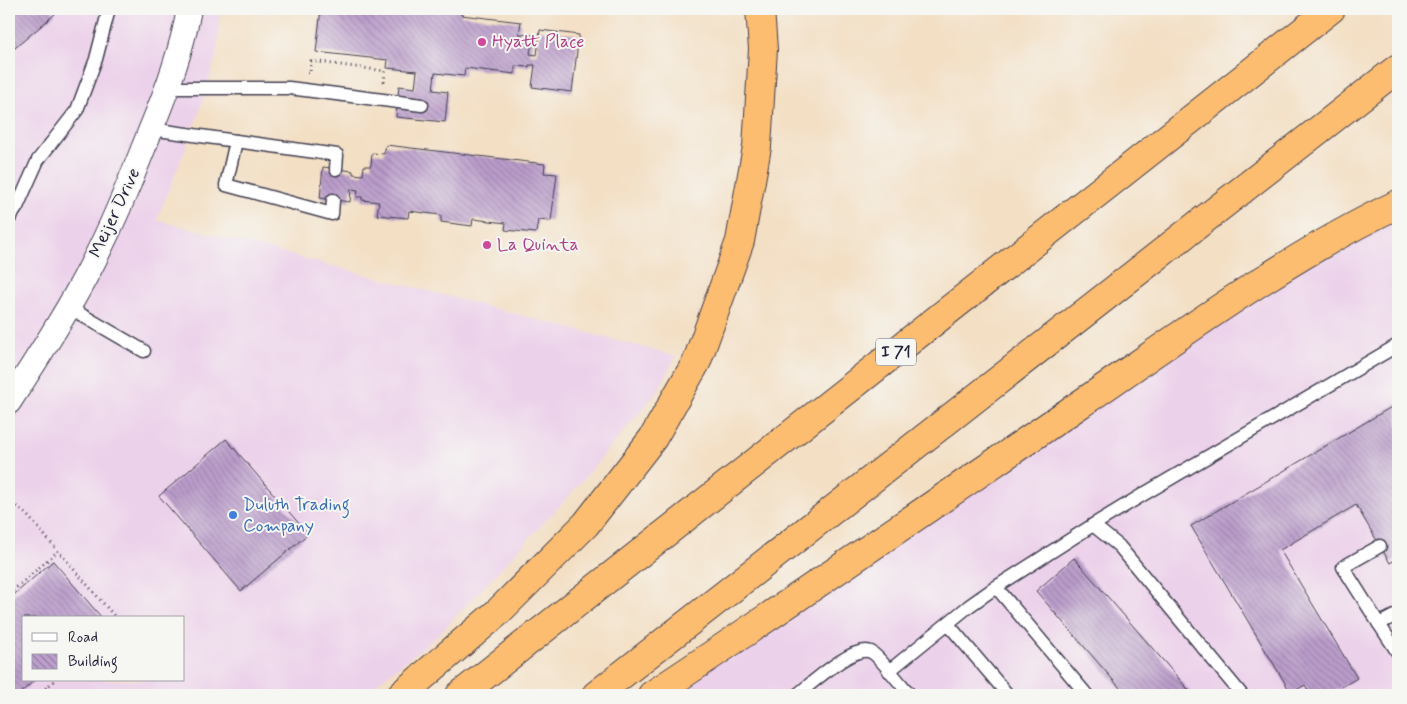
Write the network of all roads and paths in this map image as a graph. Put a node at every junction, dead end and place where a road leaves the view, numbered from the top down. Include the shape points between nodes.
1 (109, 9) edge
2 (189, 9) edge
3 (760, 9) edge
4 (1331, 9) edge
5 (1398, 68) edge
6 (168, 88) junction
7 (422, 105) dead end
8 (151, 129) junction
9 (236, 141) junction
10 (336, 169) dead end
11 (333, 200) dead end
12 (1398, 204) edge
13 (9, 219) edge
14 (68, 307) junction
15 (1398, 345) edge
16 (144, 352) dead end
17 (9, 402) edge
18 (9, 500) edge
19 (1093, 525) junction
20 (1380, 546) dead end
21 (58, 551) junction
22 (996, 588) junction
23 (9, 594) edge
24 (1398, 614) edge
25 (114, 616) edge
26 (948, 624) junction
27 (1379, 624) junction
28 (1398, 653) edge
29 (889, 671) junction
30 (53, 682) edge
31 (38, 695) edge
32 (401, 695) edge
33 (460, 695) edge
34 (596, 695) edge
35 (652, 695) edge
36 (797, 695) edge
37 (910, 695) edge
38 (1008, 695) edge
39 (1087, 695) edge
40 (1242, 695) edge

1 - 13 lane via 96,59 77,110 38,160
2 - 6 street, Meijer Drive
3 - 32 highway via 763,48 757,147 740,241 697,362 653,438 586,524 498,612
4 - 33 highway, I 71
5 - 34 highway
6 - 7 lane via 289,88
6 - 8 street, Meijer Drive
8 - 9 lane
8 - 14 street, Meijer Drive via 120,206
9 - 10 lane via 337,155
9 - 11 lane via 226,185 332,214
12 - 35 highway via 1358,223 1255,284
14 - 16 lane
14 - 17 street, Meijer Drive
15 - 19 lane
18 - 21 path
19 - 22 lane
19 - 40 lane via 1119,546
20 - 27 lane via 1343,567
21 - 23 path
21 - 25 path
22 - 26 lane
22 - 39 lane
24 - 27 lane
26 - 29 lane
26 - 38 lane
27 - 28 lane
29 - 36 lane via 872,652 861,650 847,656
29 - 37 lane
30 - 31 path

